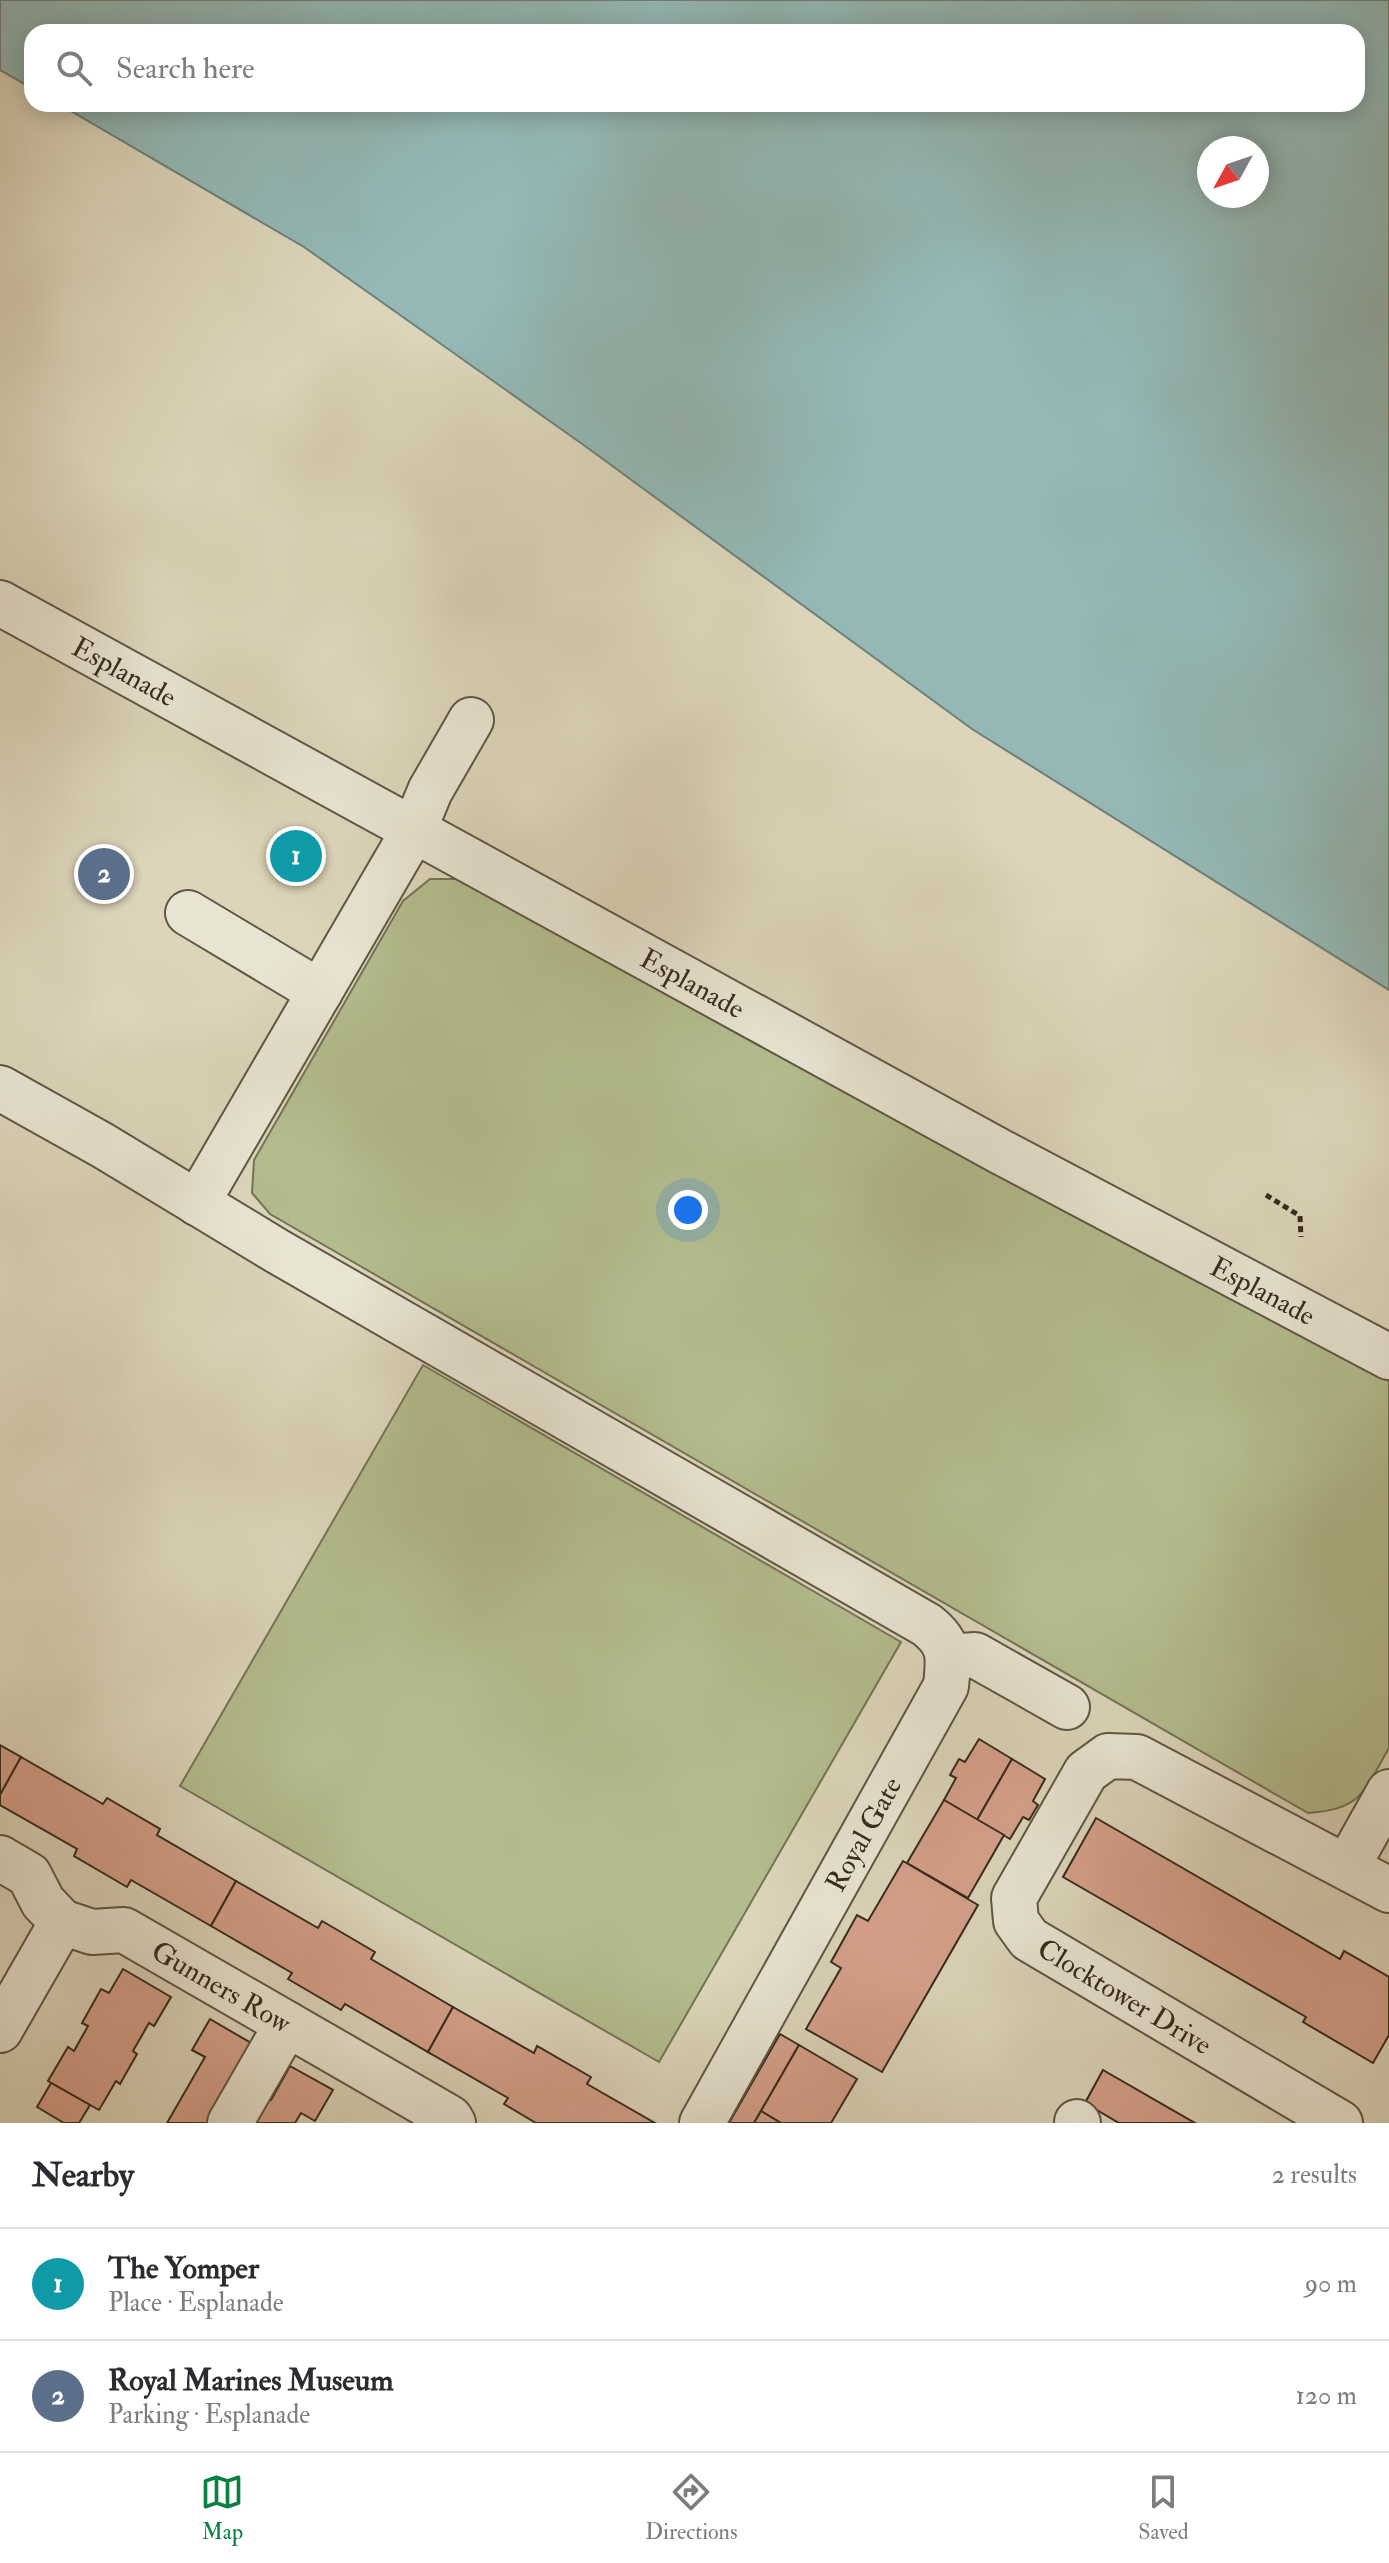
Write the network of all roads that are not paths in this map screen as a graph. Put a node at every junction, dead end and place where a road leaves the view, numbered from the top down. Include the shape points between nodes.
1 (0, 603) edge
2 (471, 720) dead end
3 (414, 830) junction
4 (188, 913) dead end
5 (320, 992) junction
6 (0, 1088) edge
7 (197, 1203) junction
8 (1389, 1357) edge
9 (949, 1657) junction
10 (1067, 1707) dead end
11 (1389, 1792) edge
12 (0, 1858) edge
13 (1347, 1867) junction
14 (1389, 1890) edge
15 (62, 1922) junction
16 (287, 2024) junction
17 (0, 2030) edge
18 (230, 2123) edge
19 (453, 2123) edge
20 (702, 2123) edge
21 (1340, 2123) edge

1 - 3 street, Esplanade
2 - 3 street
3 - 5 street
3 - 8 street, Esplanade via 1001,1152
4 - 5 street
5 - 7 street
6 - 7 street
7 - 9 street via 927,1625 942,1637
9 - 10 street via 975,1655
9 - 20 street, Royal Gate via 946,1686
11 - 13 street
12 - 15 street via 29,1875 43,1902
13 - 14 street, Clocktower Drive
13 - 21 street, Clocktower Drive via 1137,1757 1108,1756 1086,1772 1014,1898 1016,1921 1029,1939
15 - 16 street, Gunners Row via 92,1932 124,1930
15 - 17 street
16 - 18 street
16 - 19 street, Gunners Row

